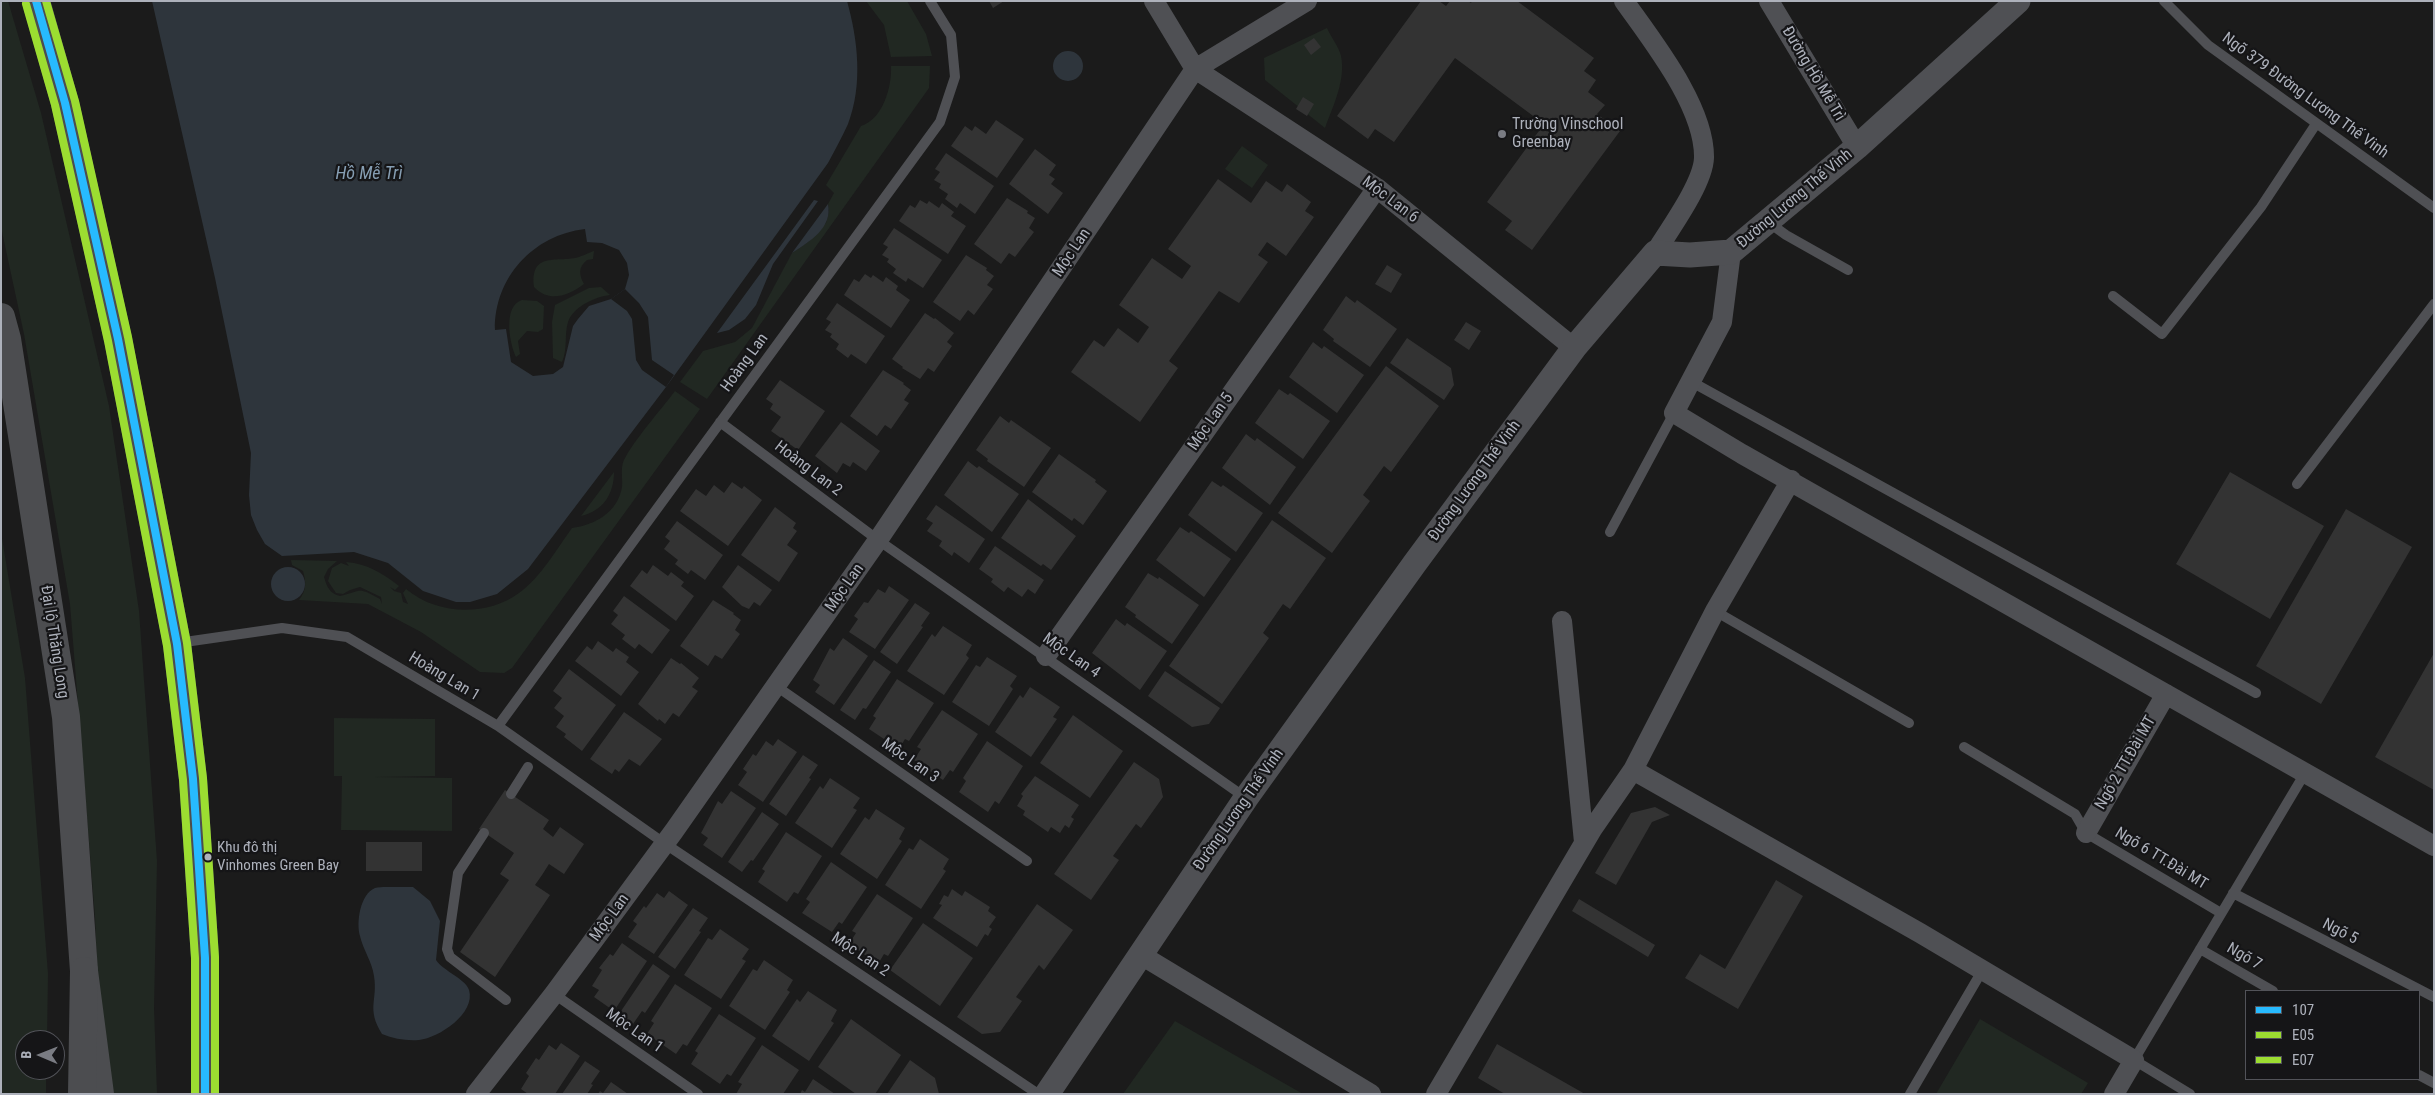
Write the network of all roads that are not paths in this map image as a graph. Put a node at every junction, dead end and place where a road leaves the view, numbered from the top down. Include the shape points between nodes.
1 (36, 1) edge
2 (930, 1) edge
3 (1154, 1) edge
4 (1308, 1) edge
5 (1624, 1) edge
6 (1769, 1) edge
7 (2018, 1) edge
8 (2164, 1) edge
9 (1195, 69) junction
10 (2316, 124) junction
11 (1857, 147) junction
12 (1377, 188) junction
13 (2434, 208) edge
14 (1768, 221) junction
15 (1731, 252) junction
16 (1655, 253) junction
17 (1848, 270) dead end
18 (2113, 296) dead end
19 (2434, 304) edge
20 (1, 316) edge
21 (1574, 348) junction
22 (1690, 381) junction
23 (1674, 413) junction
24 (720, 422) junction
25 (1791, 480) junction
26 (2297, 484) dead end
27 (1610, 532) dead end
28 (878, 540) junction
29 (1715, 610) junction
30 (1562, 622) dead end
31 (177, 644) junction
32 (1046, 656) junction
33 (776, 686) junction
34 (2256, 693) dead end
35 (2166, 694) junction
36 (1909, 723) dead end
37 (498, 726) junction
38 (1964, 747) dead end
39 (528, 767) dead end
40 (1633, 770) junction
41 (2305, 773) junction
42 (511, 794) dead end
43 (1246, 798) junction
44 (2086, 832) junction
45 (484, 833) dead end
46 (1584, 842) junction
47 (664, 843) junction
48 (2434, 846) edge
49 (1027, 861) dead end
50 (2233, 894) junction
51 (2222, 913) junction
52 (2200, 949) junction
53 (1141, 955) junction
54 (84, 971) junction
55 (1982, 971) junction
56 (2271, 990) edge
57 (554, 994) junction
58 (2434, 997) edge
59 (506, 1000) dead end
60 (2134, 1060) junction
61 (2420, 1075) edge
62 (2434, 1082) edge
63 (82, 1094) edge
64 (100, 1094) edge
65 (205, 1094) edge
66 (476, 1094) edge
67 (698, 1094) edge
68 (1038, 1094) edge
69 (1047, 1094) edge
70 (1371, 1094) edge
71 (1436, 1094) edge
72 (1910, 1094) edge
73 (2114, 1094) edge
74 (2190, 1094) edge

1 - 31 main road via 65,103 118,339
2 - 24 lane, Hoàng Lan via 951,36 955,77 940,122
3 - 9 street
4 - 9 street
5 - 16 street via 1696,112 1704,159 1693,192
6 - 11 street, Đường Hồ Mễ Trì
7 - 11 street, Đường Lương Thế Vinh
8 - 10 lane, Ngõ 379 Đường Lương Thế Vinh via 2208,45
9 - 12 street, Mộc Lan 6
9 - 28 street, Mộc Lan
10 - 13 lane, Ngõ 379 Đường Lương Thế Vinh
10 - 18 lane via 2261,207 2162,334
11 - 14 street, Đường Lương Thế Vinh
12 - 21 street, Mộc Lan 6
12 - 32 street, Mộc Lan 5
14 - 15 street, Đường Lương Thế Vinh
14 - 17 lane via 1786,235
15 - 16 street, Đường Lương Thế Vinh
15 - 22 street via 1722,322
16 - 21 street, Đường Lương Thế Vinh
19 - 26 lane
20 - 54 main road, Đại lộ Thăng Long via 66,717
21 - 43 street, Đường Lương Thế Vinh
22 - 23 street
22 - 34 lane
23 - 25 street
23 - 27 lane
24 - 28 lane, Hoàng Lan 2
24 - 37 lane, Hoàng Lan
25 - 29 street
25 - 35 street
28 - 32 lane, Mộc Lan 4
28 - 33 street, Mộc Lan
29 - 36 lane
29 - 40 street
30 - 46 street
31 - 37 lane, Hoàng Lan 1 via 282,628 347,637
31 - 65 main road via 193,779 205,958
32 - 43 lane, Mộc Lan 4
33 - 47 street, Mộc Lan
33 - 49 lane, Mộc Lan 3
35 - 41 street
35 - 44 street, Ngõ 2 TT.Đài MT
37 - 47 lane, Hoàng Lan 1
38 - 44 lane, Ngõ 6 TT.Đài MT via 2075,814
39 - 42 lane
40 - 46 street
40 - 55 street
41 - 48 street
41 - 50 lane
43 - 53 street, Đường Lương Thế Vinh
44 - 51 lane, Ngõ 6 TT.Đài MT
45 - 59 lane via 458,873 447,949 450,957
46 - 71 street
47 - 57 street, Mộc Lan
47 - 68 lane, Mộc Lan 2
50 - 51 lane
50 - 58 lane, Ngõ 5
51 - 52 lane
52 - 56 lane, Ngõ 7
52 - 60 lane
53 - 69 street, Đường Lương Thế Vinh
53 - 70 street
54 - 63 main road
54 - 64 main road
55 - 60 street
55 - 72 lane
57 - 66 street, Mộc Lan
57 - 67 lane, Mộc Lan 1
60 - 73 street
60 - 74 lane
61 - 62 lane

